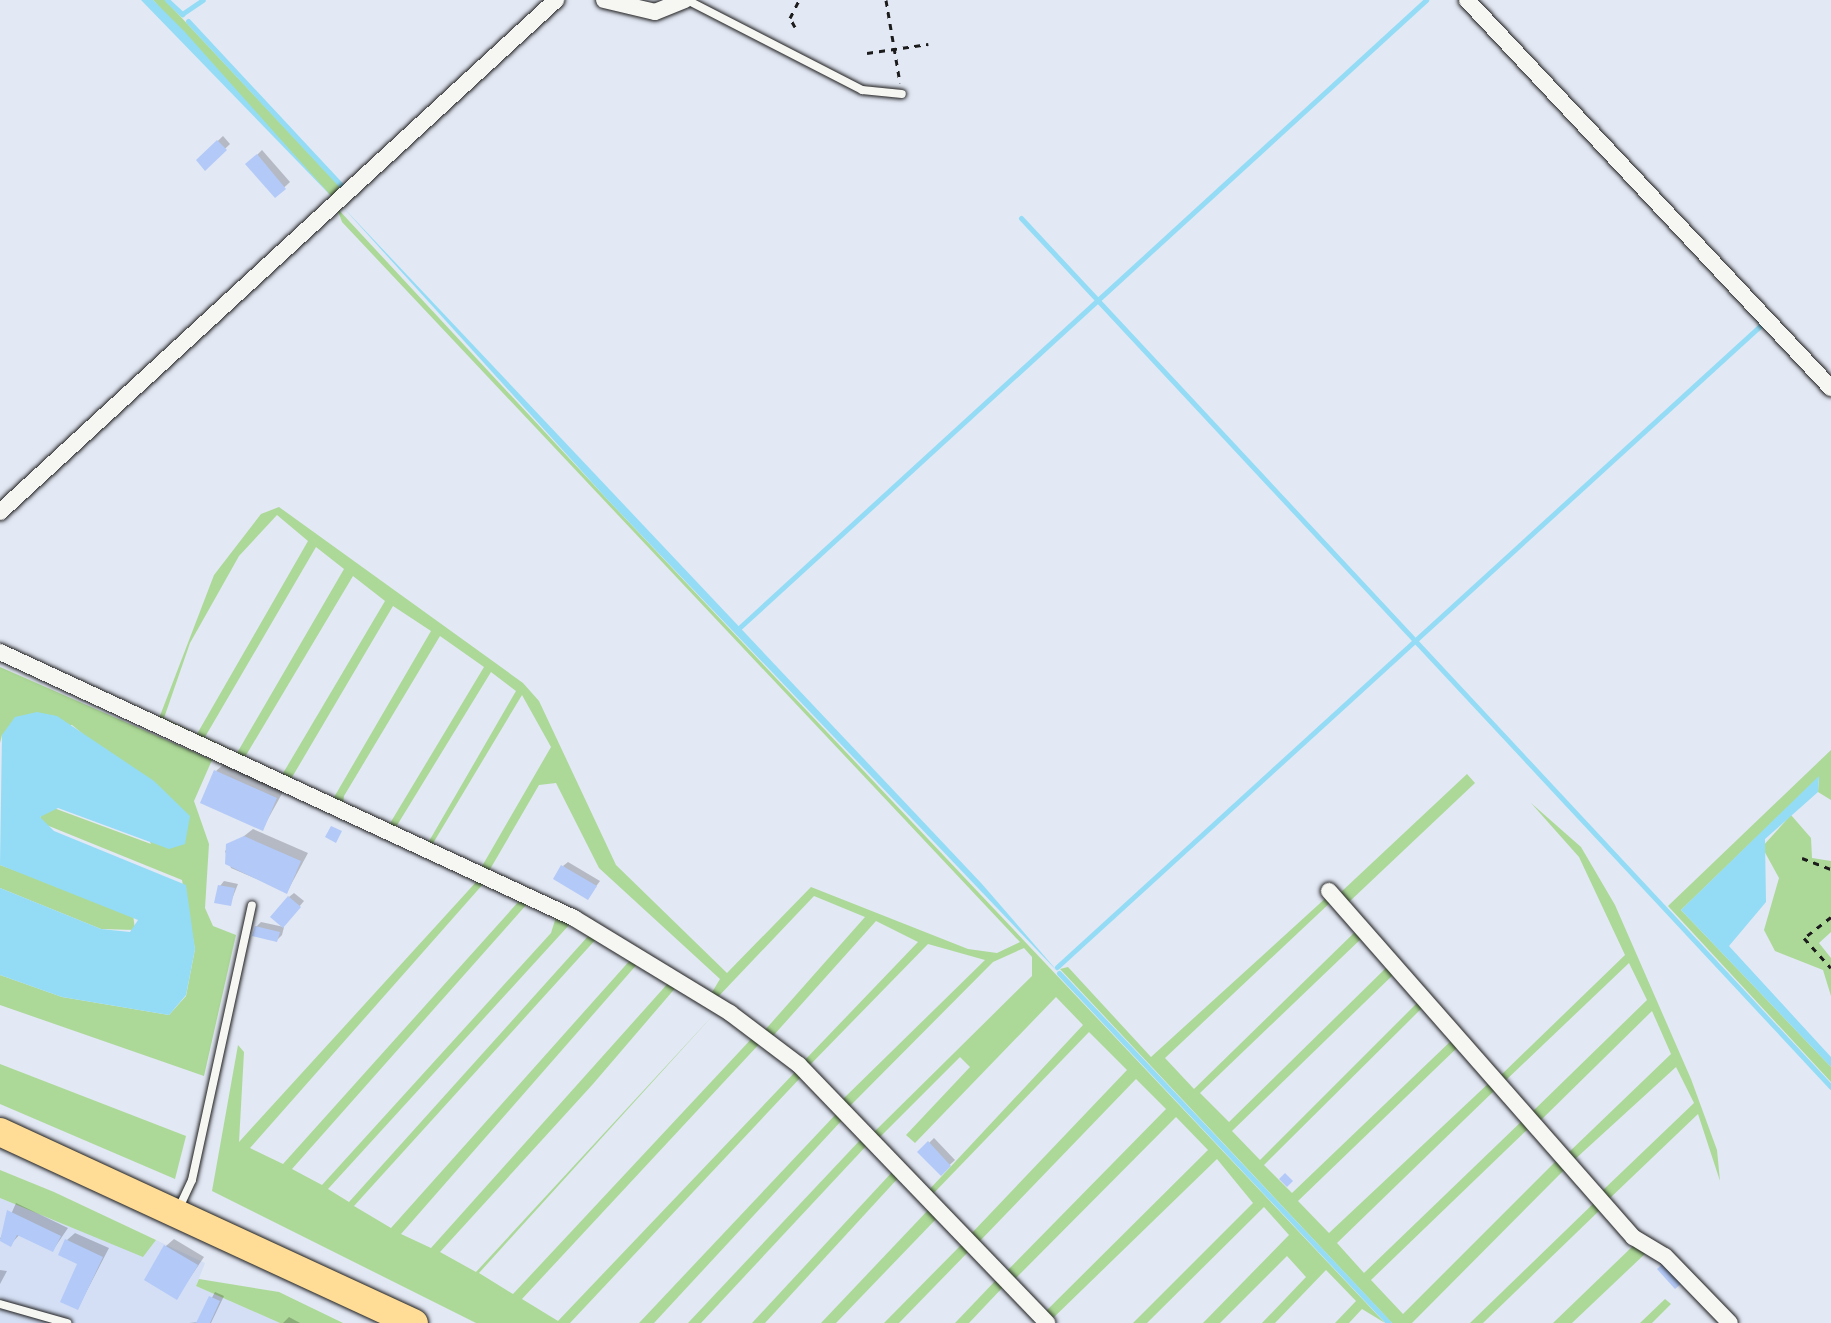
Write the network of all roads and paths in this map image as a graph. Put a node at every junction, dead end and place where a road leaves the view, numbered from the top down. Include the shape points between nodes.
1 (556, 0) edge
2 (604, 0) edge
3 (686, 0) edge
4 (799, 0) edge
5 (886, 0) edge
6 (1467, 0) edge
7 (795, 27) dead end
8 (928, 44) dead end
9 (895, 52) junction
10 (867, 53) dead end
11 (902, 94) joint
12 (1831, 388) edge
13 (0, 512) edge
14 (0, 652) edge
15 (1802, 858) dead end
16 (1831, 869) edge
17 (1329, 891) dead end
18 (252, 905) dead end
19 (1831, 917) edge
20 (1831, 968) edge
21 (0, 1132) edge
22 (178, 1210) junction
23 (0, 1304) edge
24 (67, 1323) edge
25 (414, 1323) edge
26 (1047, 1323) edge
27 (1730, 1323) edge

1 - 13 street
2 - 3 street via 655,12
3 - 11 lane via 862,90
4 - 7 path via 790,18
5 - 9 path
6 - 12 street
8 - 9 path
9 - 10 path
9 - 11 path
14 - 26 street via 574,918 730,1013 799,1065
15 - 16 path
17 - 27 street via 1633,1237 1665,1256
18 - 22 lane via 192,1180
19 - 20 path via 1804,938
21 - 22 highway
22 - 25 highway
23 - 24 lane

